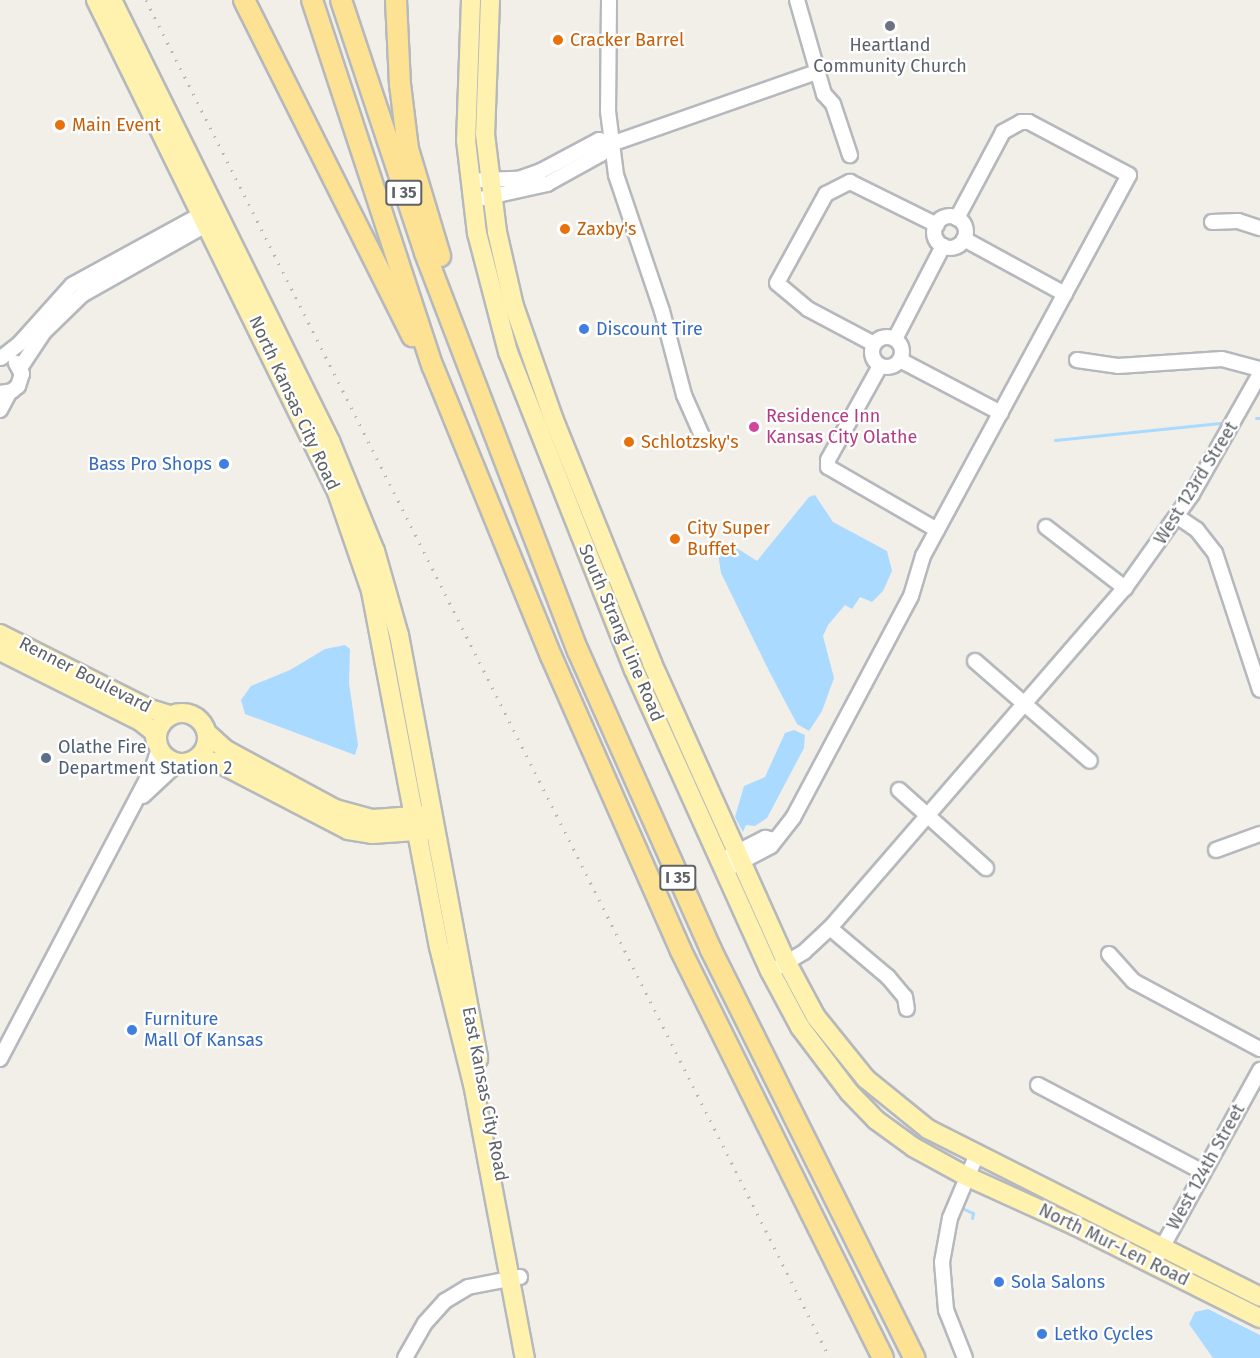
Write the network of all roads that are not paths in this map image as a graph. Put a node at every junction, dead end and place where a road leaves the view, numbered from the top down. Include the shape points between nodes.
1 (96, 0) edge
2 (112, 0) edge
3 (244, 0) edge
4 (312, 0) edge
5 (340, 0) edge
6 (396, 0) edge
7 (471, 0) edge
8 (490, 0) edge
9 (609, 0) edge
10 (797, 0) edge
11 (817, 72) junction
12 (611, 144) junction
13 (850, 155) dead end
14 (481, 189) junction
15 (211, 215) junction
16 (957, 218) junction
17 (1212, 222) dead end
18 (937, 225) junction
19 (1260, 228) edge
20 (964, 239) junction
21 (943, 246) junction
22 (1065, 294) junction
23 (895, 339) junction
24 (874, 344) junction
25 (0, 358) edge
26 (900, 360) junction
27 (1077, 360) dead end
28 (880, 366) junction
29 (433, 367) junction
30 (20, 368) junction
31 (1260, 369) edge
32 (1260, 374) edge
33 (473, 384) junction
34 (4, 393) edge
35 (0, 410) edge
36 (1001, 413) junction
37 (704, 438) dead end
38 (1178, 517) junction
39 (1047, 526) dead end
40 (937, 530) junction
41 (1125, 588) junction
42 (0, 634) edge
43 (0, 651) edge
44 (975, 662) dead end
45 (1260, 690) edge
46 (1025, 705) junction
47 (170, 715) junction
48 (207, 733) junction
49 (157, 746) junction
50 (1090, 760) dead end
51 (183, 763) junction
52 (899, 790) dead end
53 (927, 818) junction
54 (126, 820) junction
55 (426, 823) junction
56 (1260, 834) edge
57 (1216, 850) dead end
58 (739, 857) junction
59 (722, 866) junction
60 (986, 868) dead end
61 (830, 928) junction
62 (1109, 954) dead end
63 (787, 963) junction
64 (770, 971) junction
65 (907, 1009) dead end
66 (1260, 1049) edge
67 (0, 1059) edge
68 (1260, 1070) edge
69 (1038, 1085) dead end
70 (977, 1154) junction
71 (1203, 1172) junction
72 (966, 1176) junction
73 (1161, 1247) junction
74 (1153, 1264) junction
75 (514, 1278) junction
76 (1260, 1297) edge
77 (1260, 1318) edge
78 (405, 1358) edge
79 (525, 1358) edge
80 (535, 1358) edge
81 (883, 1358) edge
82 (914, 1358) edge
83 (964, 1358) edge

1 - 15 main road, North Kansas City Road
2 - 15 main road, North Kansas City Road
3 - 29 highway via 420,354
4 - 29 highway, I 35
5 - 33 highway, I 35
6 - 33 highway via 408,149 476,365
7 - 14 main road, South Strang Line Road via 465,101
8 - 14 main road, South Strang Line Road
9 - 12 street
10 - 11 street
11 - 12 street
11 - 13 street
12 - 14 street via 601,154 547,184
12 - 37 street via 623,201 662,311 684,395
14 - 58 main road, South Strang Line Road via 514,306 554,420 652,663
14 - 59 main road, South Strang Line Road via 486,275 508,352 634,670
15 - 25 street via 72,285 20,344
15 - 30 street via 82,295 44,332
15 - 55 main road, North Kansas City Road via 337,492 360,556 383,636
16 - 18 street via 947,217
16 - 20 street via 966,230
16 - 22 street via 1004,132 1021,122 1029,122 1129,175
17 - 19 street via 1238,221
18 - 21 street via 935,237
18 - 24 street via 850,182 826,194 777,283 808,309
20 - 21 street via 958,246
20 - 22 street
21 - 23 street
22 - 36 street
23 - 24 street via 886,337
23 - 26 street via 902,348
24 - 28 street via 873,359
25 - 30 street via 12,359
26 - 28 street via 889,367
26 - 36 street
27 - 31 street via 1109,366 1222,358
28 - 40 street via 828,460 828,467
29 - 81 highway, I 35 via 560,676 681,951
30 - 34 street via 21,381
32 - 38 street, West 123rd Street
33 - 82 highway, I 35 via 578,651 669,860 767,1066
34 - 35 street
36 - 40 street
38 - 41 street, West 123rd Street
38 - 45 street via 1197,530 1215,553
39 - 41 street
40 - 58 street via 923,556 911,596 793,818 771,846
41 - 46 street, West 123rd Street
42 - 47 main road, Renner Boulevard via 147,708
43 - 49 main road, Renner Boulevard via 140,721 154,732
44 - 46 street
46 - 50 street
46 - 53 street, West 123rd Street
47 - 48 main road via 194,715
47 - 49 main road via 159,726
48 - 51 main road via 205,748
48 - 55 main road via 226,750 336,809 373,819
49 - 51 main road
49 - 54 street
51 - 54 street via 161,776
51 - 55 main road via 201,759 219,764 348,830 372,834
52 - 53 street
53 - 60 street
53 - 61 street, West 123rd Street
54 - 67 street
55 - 75 main road, East Kansas City Road
56 - 57 street
58 - 59 street
58 - 63 main road, South Strang Line Road
59 - 64 main road, South Strang Line Road
61 - 63 street, West 123rd Street
61 - 65 street via 888,977 905,998
62 - 66 street via 1133,981
63 - 64 street, West 123rd Street
63 - 70 main road, South Strang Line Road via 831,1039 866,1079 906,1114
64 - 72 main road, South Strang Line Road via 800,1027 849,1092 892,1132
68 - 71 street, West 124th Street
69 - 71 street
70 - 72 street
70 - 73 main road, North Mur-Len Road
71 - 73 street, West 124th Street
72 - 74 main road, North Mur-Len Road
72 - 83 street via 950,1218 942,1262 946,1310
73 - 74 street, West 124th Street
73 - 76 main road, North Mur-Len Road
74 - 77 main road, North Mur-Len Road
75 - 78 street via 468,1287 445,1301 424,1323
75 - 79 main road, East Kansas City Road
75 - 80 main road, East Kansas City Road

